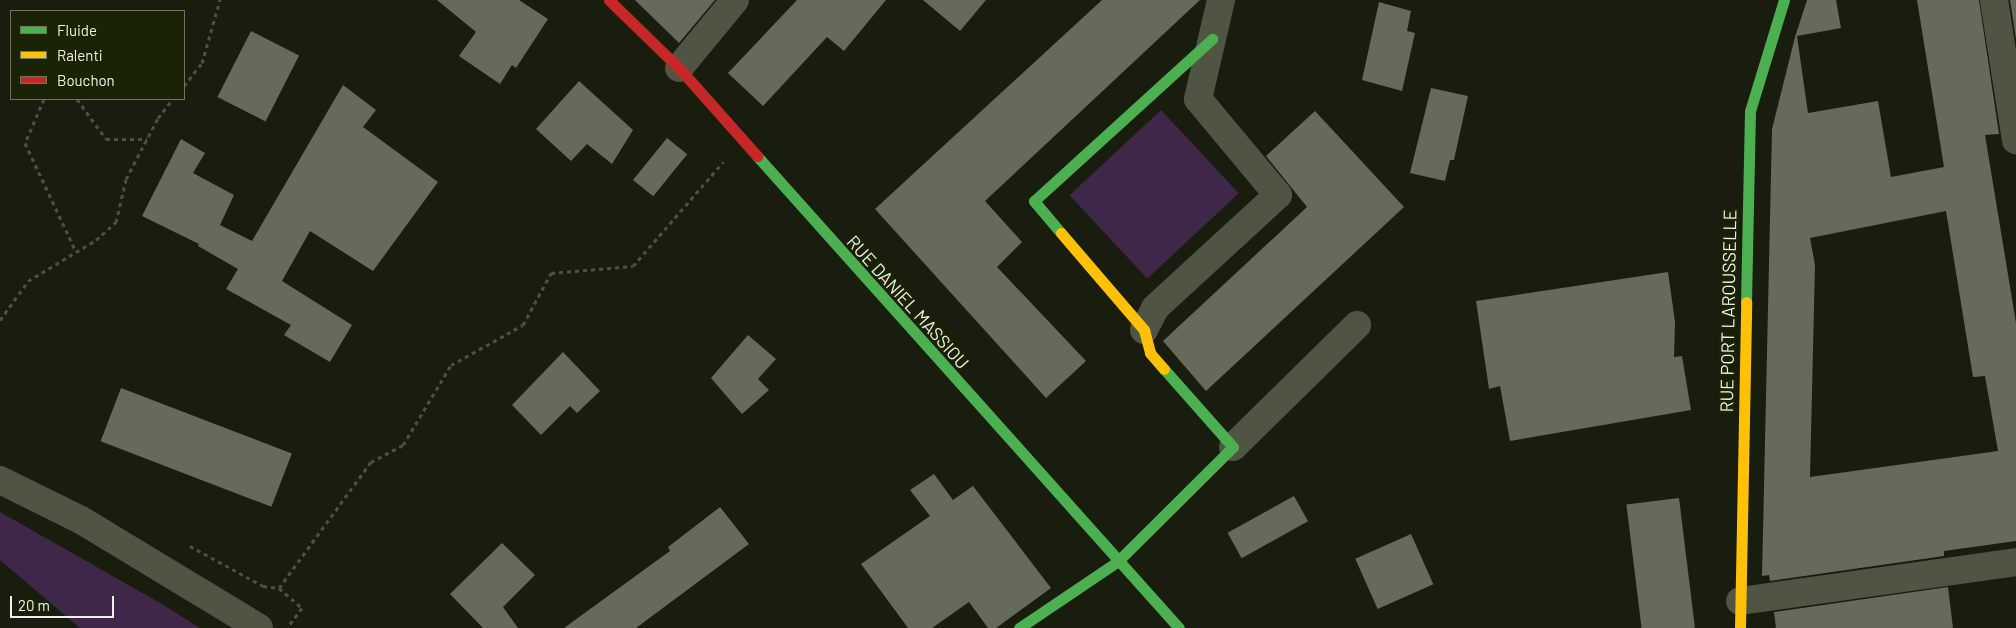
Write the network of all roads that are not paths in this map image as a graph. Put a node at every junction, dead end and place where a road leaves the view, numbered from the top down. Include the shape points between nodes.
1 (609, 0) edge
2 (735, 0) edge
3 (1221, 0) edge
4 (1784, 0) edge
5 (1994, 0) edge
6 (1212, 38) junction
7 (678, 68) junction
8 (2016, 140) edge
9 (1357, 325) dead end
10 (1144, 330) junction
11 (1233, 448) junction
12 (0, 480) edge
13 (1117, 562) junction
14 (2016, 562) edge
15 (1740, 601) junction
16 (258, 628) edge
17 (1019, 628) edge
18 (1179, 628) edge
19 (1740, 628) edge

1 - 7 street, RUE DANIEL MASSIOU
2 - 7 street
3 - 6 street
4 - 15 street, RUE PORT LAROUSSELLE via 1750,111
5 - 8 street
6 - 10 street via 1198,99 1278,195 1155,308
6 - 10 street via 1034,201
7 - 13 street, RUE DANIEL MASSIOU
9 - 11 street
10 - 11 street via 1150,353
11 - 13 street
12 - 16 street via 81,520
13 - 17 street
13 - 18 street, RUE DANIEL MASSIOU
14 - 15 street
15 - 19 street, RUE PORT LAROUSSELLE

